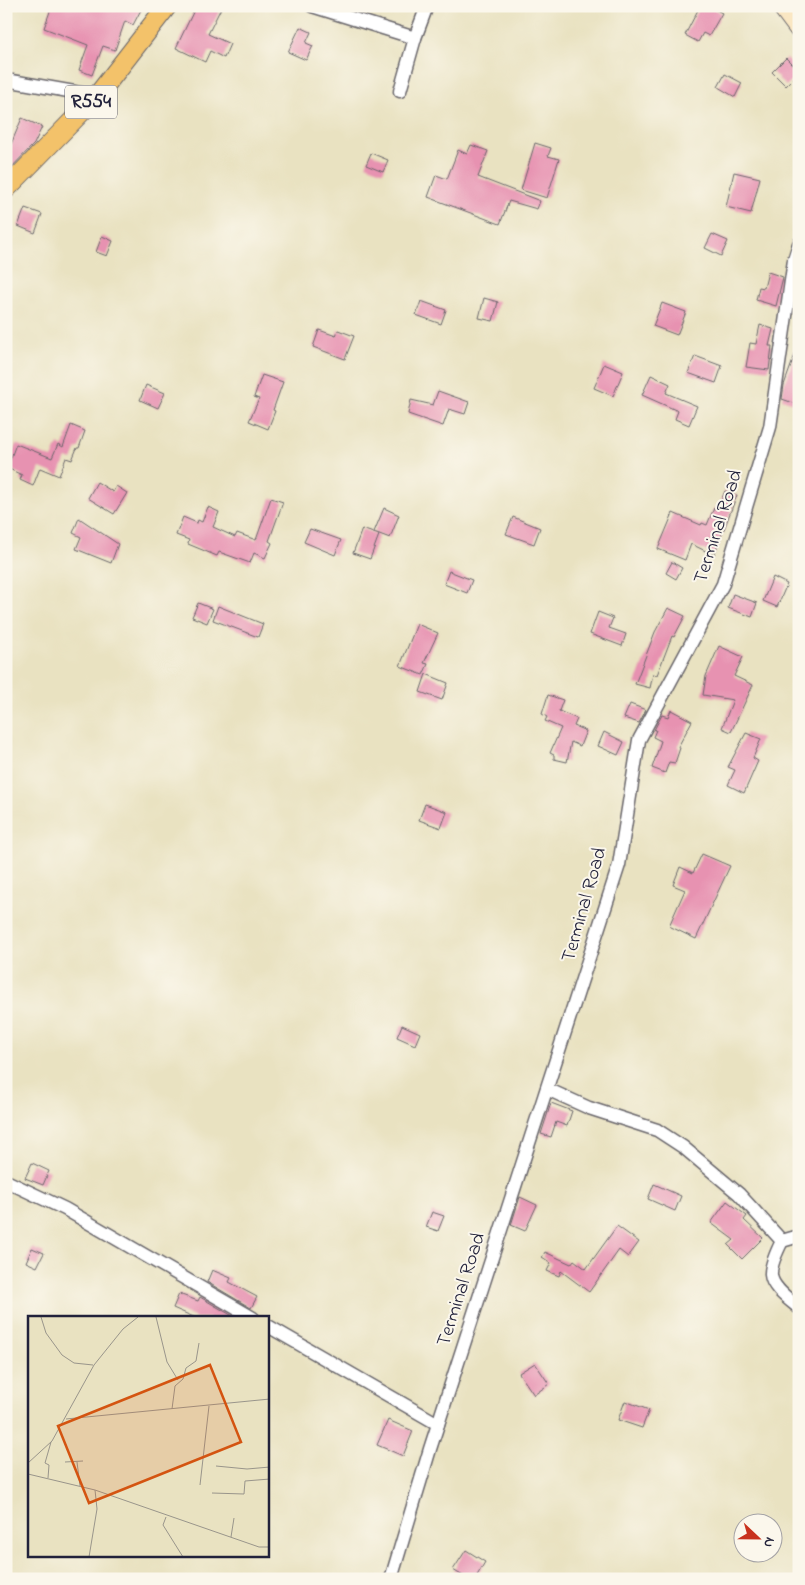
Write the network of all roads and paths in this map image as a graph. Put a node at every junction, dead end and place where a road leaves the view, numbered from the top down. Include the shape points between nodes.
1 (166, 6) edge
2 (312, 6) edge
3 (428, 6) edge
4 (781, 6) edge
5 (799, 30) edge
6 (415, 38) junction
7 (6, 80) edge
8 (400, 91) dead end
9 (97, 96) junction
10 (6, 189) edge
11 (799, 244) edge
12 (548, 1089) junction
13 (6, 1181) edge
14 (799, 1236) edge
15 (782, 1241) junction
16 (799, 1308) edge
17 (250, 1316) edge
18 (269, 1327) edge
19 (438, 1424) junction
20 (391, 1579) edge

1 - 9 main road, R554
2 - 6 street
3 - 6 street
4 - 5 street
6 - 8 street
7 - 9 street
9 - 10 main road, R554
11 - 12 street, Terminal Road via 770,427 722,584 639,740 619,865
12 - 15 street via 589,1108 656,1130 684,1147 739,1194
12 - 19 street, Terminal Road
13 - 17 street via 65,1209
14 - 15 street
15 - 16 street via 771,1275 778,1289
18 - 19 street
19 - 20 street, Terminal Road

